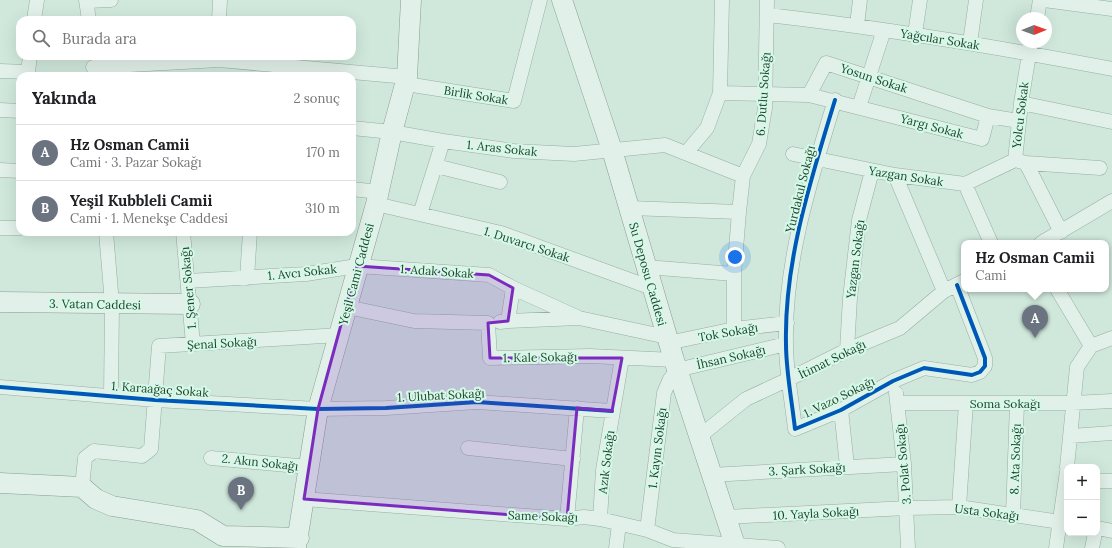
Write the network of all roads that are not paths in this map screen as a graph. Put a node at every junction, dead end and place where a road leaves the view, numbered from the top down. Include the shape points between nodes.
1 (37, 0) edge
2 (111, 0) edge
3 (220, 0) edge
4 (411, 0) edge
5 (540, 0) edge
6 (562, 0) edge
7 (722, 0) edge
8 (766, 0) edge
9 (860, 0) edge
10 (920, 0) edge
11 (976, 0) edge
12 (1040, 0) edge
13 (1044, 0) edge
14 (86, 1) edge
15 (1112, 9) edge
16 (1038, 12) edge
17 (768, 15) junction
18 (35, 16) edge
19 (88, 16) edge
20 (219, 16) edge
21 (856, 25) junction
22 (884, 30) junction
23 (915, 34) junction
24 (970, 43) junction
25 (1016, 47) edge
26 (1030, 48) edge
27 (30, 60) edge
28 (188, 60) edge
29 (235, 60) edge
30 (93, 66) edge
31 (1112, 69) edge
32 (0, 71) edge
33 (28, 72) edge
34 (28, 72) edge
35 (333, 72) edge
36 (356, 75) edge
37 (869, 76) junction
38 (406, 81) junction
39 (720, 93) junction
40 (765, 93) junction
41 (810, 95) junction
42 (835, 100) junction
43 (1021, 103) junction
44 (859, 107) junction
45 (0, 110) edge
46 (16, 111) edge
47 (988, 116) junction
48 (1019, 120) junction
49 (1112, 122) edge
50 (356, 128) edge
51 (392, 132) junction
52 (443, 141) junction
53 (612, 150) junction
54 (686, 153) junction
55 (793, 154) dead end
56 (816, 160) junction
57 (1021, 162) junction
58 (436, 166) junction
59 (1100, 168) dead end
60 (0, 170) edge
61 (16, 171) edge
62 (872, 171) junction
63 (895, 175) junction
64 (744, 176) junction
65 (500, 182) dead end
66 (965, 184) junction
67 (356, 190) edge
68 (377, 198) junction
69 (1112, 201) edge
70 (629, 208) junction
71 (739, 212) junction
72 (420, 214) junction
73 (0, 228) edge
74 (16, 228) edge
75 (1061, 232) junction
76 (106, 236) edge
77 (183, 236) edge
78 (250, 236) edge
79 (990, 240) edge
80 (1046, 240) edge
81 (358, 266) junction
82 (646, 267) junction
83 (734, 274) junction
84 (247, 278) junction
85 (188, 281) junction
86 (960, 283) edge
87 (513, 288) junction
88 (652, 288) junction
89 (944, 291) junction
90 (963, 292) edge
91 (1059, 292) edge
92 (0, 302) edge
93 (112, 304) junction
94 (190, 304) junction
95 (347, 307) junction
96 (579, 318) junction
97 (508, 321) junction
98 (488, 323) junction
99 (787, 323) junction
100 (734, 329) junction
101 (340, 336) junction
102 (1112, 338) edge
103 (192, 344) junction
104 (786, 344) junction
105 (1091, 346) junction
106 (847, 350) junction
107 (671, 352) junction
108 (622, 358) junction
109 (789, 379) junction
110 (893, 381) junction
111 (0, 387) edge
112 (111, 396) junction
113 (155, 400) junction
114 (1112, 401) edge
115 (898, 402) junction
116 (966, 403) junction
117 (1017, 404) junction
118 (1073, 404) junction
119 (577, 408) junction
120 (318, 409) junction
121 (841, 410) junction
122 (612, 411) junction
123 (1112, 433) edge
124 (700, 436) junction
125 (1071, 436) junction
126 (468, 448) dead end
127 (211, 458) dead end
128 (573, 458) junction
129 (904, 464) junction
130 (1067, 464) edge
131 (847, 466) junction
132 (309, 467) junction
133 (711, 474) junction
134 (1112, 480) edge
135 (1100, 481) edge
136 (0, 483) edge
137 (82, 488) junction
138 (304, 499) junction
139 (959, 507) junction
140 (907, 508) junction
141 (1013, 515) junction
142 (726, 517) junction
143 (567, 519) junction
144 (600, 519) junction
145 (1064, 522) edge
146 (619, 524) junction
147 (1100, 528) edge
148 (647, 530) junction
149 (1112, 530) edge
150 (1094, 536) edge
151 (298, 543) edge
152 (672, 544) edge
153 (735, 547) edge
154 (616, 548) edge
155 (778, 548) edge
156 (908, 548) edge
157 (1056, 548) edge
158 (1092, 548) edge

1 - 18 street
2 - 14 street
3 - 20 street
4 - 38 main road, Yeşil Cami Caddesi
5 - 38 street, Birlik Sokak via 514,101
6 - 53 main road, Su Deposu Caddesi
7 - 39 street
8 - 17 street, 6. Dutlu Sokağı
9 - 21 street
10 - 23 street
11 - 24 street
12 - 16 street
13 - 15 street
14 - 19 street
17 - 21 street, Yağcılar Sokak
17 - 40 street, 6. Dutlu Sokağı
21 - 22 street, Yağcılar Sokak
22 - 23 street, Yağcılar Sokak
22 - 37 street
23 - 24 street, Yağcılar Sokak
24 - 25 street, Yağcılar Sokak
26 - 31 street, Yağcılar Sokak
26 - 43 street, Yolcu Sokak
27 - 33 street
28 - 30 street
29 - 35 street
32 - 34 street
36 - 38 street
37 - 41 street, Yosun Sokak via 826,63
37 - 44 street
37 - 47 street, Yosun Sokak
38 - 51 main road, Yeşil Cami Caddesi
39 - 40 street
39 - 54 street via 707,128
40 - 41 street
40 - 64 street, 6. Dutlu Sokağı via 759,144
41 - 42 street, Yargı Sokak
42 - 44 street, Yargı Sokak
42 - 56 street, Yurdakul Sokağı
43 - 48 street, Yolcu Sokak
43 - 49 street
44 - 47 street, Yargı Sokak via 982,139
45 - 46 street
47 - 48 street, Yosun Sokak
48 - 57 street, Yolcu Sokak
50 - 51 street, 1. Aras Sokak
51 - 52 street, 1. Aras Sokak
51 - 68 main road, Yeşil Cami Caddesi
52 - 53 street, 1. Aras Sokak via 529,152 574,154
52 - 58 street
53 - 54 street, 1. Aras Sokak via 665,145
53 - 70 main road, Su Deposu Caddesi
54 - 64 street, 1. Aras Sokak
55 - 56 street, Yazgan Sokak
56 - 62 street, Yazgan Sokak
56 - 99 street, Yurdakul Sokağı via 790,277
57 - 59 street
57 - 66 street
57 - 75 street, Yolcu Sokak
58 - 65 street
58 - 72 street
60 - 61 street
62 - 63 street, Yazgan Sokak
62 - 106 street, Yazgan Sokağı via 859,220
63 - 66 street, Yazgan Sokak
63 - 89 street
64 - 71 street, 6. Dutlu Sokağı
66 - 79 street
67 - 68 street, 1. Duvarcı Sokak
68 - 72 street, 1. Duvarcı Sokak
68 - 81 main road, Yeşil Cami Caddesi
69 - 75 street
70 - 71 street
70 - 82 main road, Su Deposu Caddesi
71 - 83 street, 6. Dutlu Sokağı
72 - 88 street, 1. Duvarcı Sokak via 501,233
73 - 74 street
75 - 80 street
76 - 93 street
77 - 85 street, 1. Şener Sokağı
78 - 84 street
81 - 84 street, 1. Avcı Sokak via 306,274
81 - 87 street, 1. Adak Sokak via 489,275
81 - 95 main road, Yeşil Cami Caddesi
82 - 83 street
82 - 88 main road, Su Deposu Caddesi
83 - 100 street, 6. Dutlu Sokağı
84 - 85 street, 1. Avcı Sokak
85 - 94 street, 1. Şener Sokağı
86 - 89 street, İtimat Sokağı
87 - 96 street, 1. Adak Sokak
87 - 97 street
88 - 107 main road, Su Deposu Caddesi
89 - 106 street, İtimat Sokağı via 900,328
90 - 110 street, 1. Vazo Sokağı via 985,358 985,366 980,372 972,375 924,368
91 - 105 street
92 - 93 main road, 3. Vatan Caddesi
93 - 94 main road, 3. Vatan Caddesi
93 - 112 street
94 - 103 street, 1. Şener Sokağı
95 - 98 street via 414,321
95 - 101 main road, Yeşil Cami Caddesi
96 - 97 street
96 - 107 street
97 - 98 street
98 - 108 street, 1. Kale Sokağı via 490,358
99 - 100 street, Tok Sokağı
99 - 104 street, Yurdakul Sokağı
100 - 107 street, Tok Sokağı
101 - 103 street, Şenal Sokağı
101 - 120 main road, Yeşil Cami Caddesi
102 - 105 street
103 - 113 street, Şenal Sokağı via 159,346
104 - 107 street, İhsan Sokağı
104 - 109 street, Yurdakul Sokağı
105 - 118 street via 1077,367
106 - 109 street, İtimat Sokağı
107 - 108 street, 1. Kale Sokağı
107 - 124 main road, Su Deposu Caddesi
107 - 148 street, 1. Kayın Sokağı via 670,379 664,393
108 - 122 street, Azık Sokağı
109 - 121 street, 1. Vazo Sokağı via 795,429
109 - 124 street, İtimat Sokağı via 746,399
110 - 115 street, 3. Polat Sokağı
110 - 121 street, 1. Vazo Sokağı
111 - 112 street, 1. Karaağaç Sokak
112 - 113 street, 1. Karaağaç Sokak
113 - 120 street, 1. Karaağaç Sokak
113 - 137 street via 151,449 142,456 94,451 85,458
114 - 118 street, Soma Sokağı
115 - 116 street, Soma Sokağı
115 - 129 street, 3. Polat Sokağı
116 - 117 street, Soma Sokağı
116 - 139 street
117 - 118 street, Soma Sokağı
117 - 141 street, 8. Ata Sokağı
118 - 125 street
119 - 120 street, 1. Ulubat Sokağı via 476,402 386,408
119 - 122 street, 1. Ulubat Sokağı
119 - 128 street
120 - 132 main road, Yeşil Cami Caddesi
121 - 131 street
122 - 144 street, Azık Sokağı
123 - 125 street
124 - 133 main road, Su Deposu Caddesi
125 - 130 street
126 - 128 street
127 - 132 street, 2. Akın Sokağı
128 - 143 street
129 - 131 street, 3. Şark Sokağı
129 - 140 street, 3. Polat Sokağı
131 - 133 street, 3. Şark Sokağı
132 - 138 main road, Yeşil Cami Caddesi
133 - 142 main road, Su Deposu Caddesi
134 - 135 street
136 - 137 main road
137 - 151 main road via 112,506 197,520 223,536
138 - 143 street, Same Sokağı
138 - 151 main road, Yeşil Cami Caddesi
139 - 140 street, Usta Sokağı
139 - 141 street, Usta Sokağı
140 - 142 street, 10. Yayla Sokağı
140 - 156 street, 3. Polat Sokağı
141 - 145 street, Usta Sokağı
142 - 153 main road, Su Deposu Caddesi
143 - 144 street, Same Sokağı
144 - 146 street, Same Sokağı
145 - 157 street
146 - 148 street, Same Sokağı
146 - 154 street
147 - 149 street
148 - 152 street, Same Sokağı
150 - 158 street
152 - 153 street, Same Sokağı
153 - 155 street, Same Sokağı

